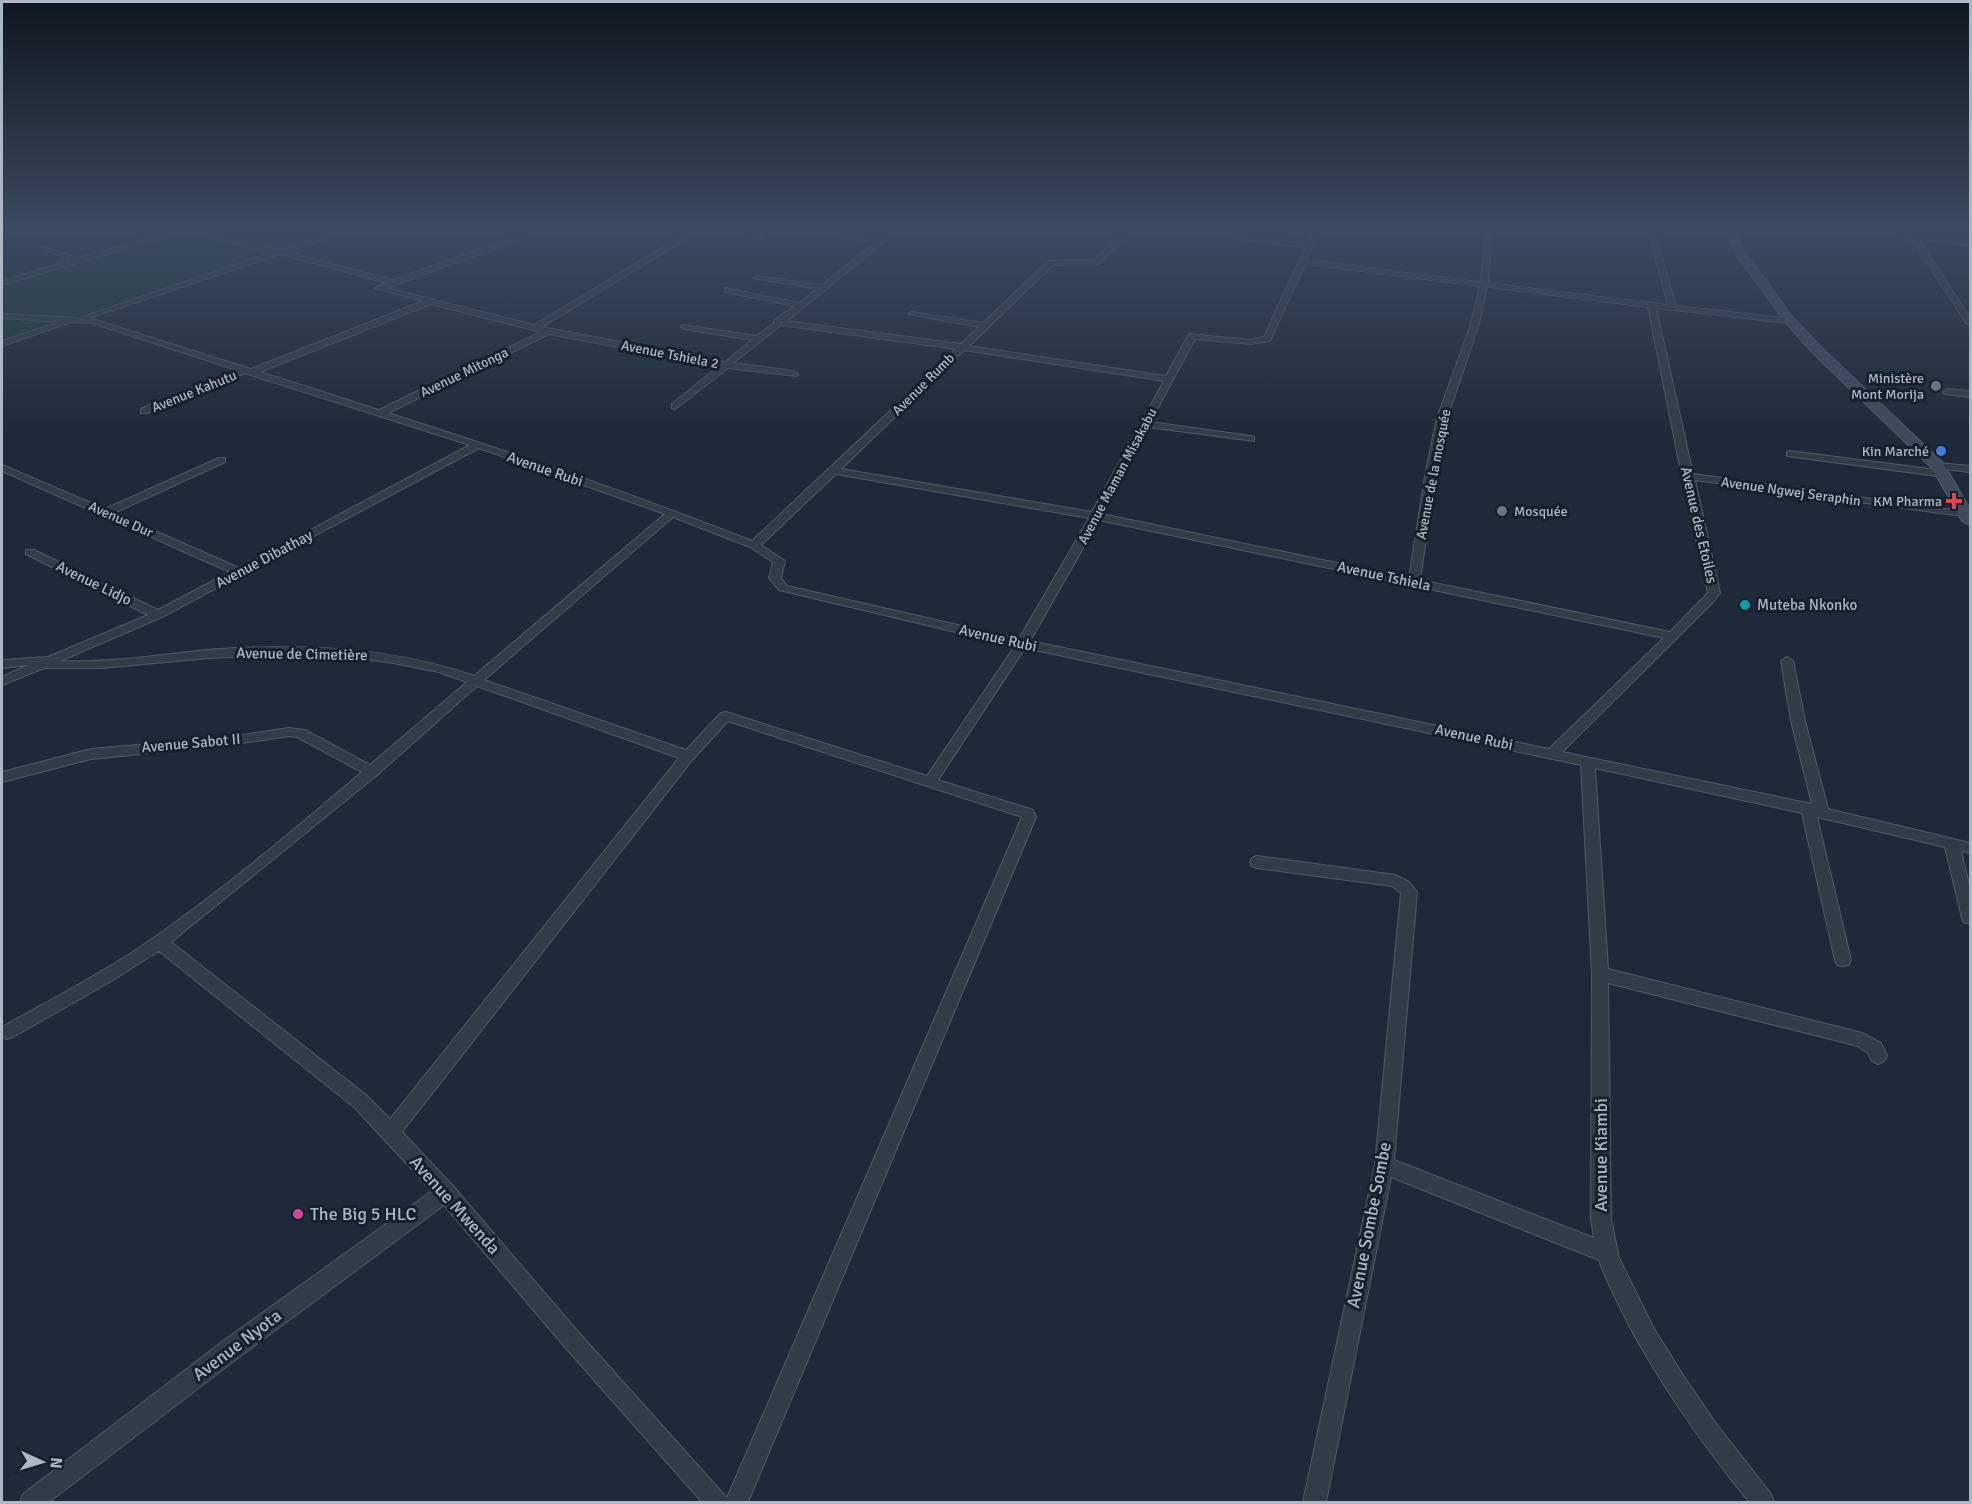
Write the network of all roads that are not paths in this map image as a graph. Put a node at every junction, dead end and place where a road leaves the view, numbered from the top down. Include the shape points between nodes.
1 (144, 297) edge
2 (412, 297) edge
3 (585, 297) edge
4 (762, 297) edge
5 (810, 297) edge
6 (1014, 297) edge
7 (1287, 297) edge
8 (1481, 297) edge
9 (1581, 297) edge
10 (1669, 297) edge
11 (1773, 297) edge
12 (1954, 297) edge
13 (429, 302) junction
14 (800, 305) junction
15 (1652, 306) junction
16 (1960, 307) junction
17 (1672, 308) junction
18 (1971, 308) edge
19 (912, 314) dead end
20 (2, 316) edge
21 (79, 319) junction
22 (1790, 321) junction
23 (777, 322) junction
24 (1971, 323) edge
25 (984, 325) junction
26 (685, 327) dead end
27 (535, 328) junction
28 (548, 331) junction
29 (758, 339) junction
30 (2, 344) edge
31 (961, 347) junction
32 (726, 365) junction
33 (246, 372) junction
34 (794, 374) dead end
35 (1170, 379) junction
36 (1947, 392) dead end
37 (1971, 394) edge
38 (675, 406) dead end
39 (144, 411) dead end
40 (381, 413) junction
41 (1145, 424) junction
42 (1251, 439) dead end
43 (478, 445) junction
44 (1790, 454) dead end
45 (222, 460) dead end
46 (2, 468) edge
47 (1971, 469) edge
48 (1942, 470) junction
49 (835, 471) junction
50 (1687, 477) junction
51 (106, 513) junction
52 (672, 513) junction
53 (1096, 516) junction
54 (1969, 518) edge
55 (754, 545) junction
56 (30, 552) dead end
57 (239, 572) junction
58 (1414, 582) junction
59 (158, 615) junction
60 (1673, 636) junction
61 (1022, 644) junction
62 (59, 658) junction
63 (1787, 661) dead end
64 (2, 664) edge
65 (45, 664) junction
66 (2, 681) edge
67 (474, 681) junction
68 (1553, 753) junction
69 (688, 756) junction
70 (1588, 762) junction
71 (372, 772) junction
72 (2, 777) edge
73 (930, 782) junction
74 (1814, 809) junction
75 (1952, 844) junction
76 (1971, 848) edge
77 (1257, 862) dead end
78 (1971, 918) edge
79 (159, 942) junction
80 (1843, 960) dead end
81 (1600, 974) junction
82 (7, 1032) dead end
83 (1878, 1056) dead end
84 (390, 1133) junction
85 (1384, 1165) junction
86 (446, 1192) junction
87 (1607, 1253) junction
88 (31, 1503) edge
89 (717, 1503) edge
90 (737, 1503) edge
91 (1314, 1503) edge
92 (1763, 1503) edge

1 - 21 street
2 - 13 street, Avenue Tshiela 2
3 - 27 street
4 - 14 street
5 - 14 street
6 - 25 street, Avenue Rumb
7 - 35 street, Avenue Maman Misakabu via 1268,339 1251,342 1193,336
8 - 58 street, Avenue de la mosquée via 1442,418
9 - 15 street
10 - 17 street
11 - 22 main road
12 - 16 street
13 - 27 street, Avenue Tshiela 2
13 - 33 street
14 - 23 street
15 - 17 street
15 - 50 street, Avenue des Etoiles
16 - 18 street
16 - 24 street
17 - 22 street
19 - 25 street
20 - 21 street
21 - 30 street
21 - 33 street, Avenue Rubi
22 - 48 main road
23 - 29 street
23 - 31 street
25 - 31 street, Avenue Rumb
26 - 29 street
27 - 28 street, Avenue Tshiela 2
28 - 32 street, Avenue Tshiela 2
28 - 40 street, Avenue Mitonga
29 - 32 street
31 - 35 street
31 - 49 street, Avenue Rumb
32 - 34 street, Avenue Tshiela 2
32 - 38 street
33 - 39 street, Avenue Kahutu
33 - 40 street, Avenue Rubi
35 - 41 street, Avenue Maman Misakabu
36 - 37 street
40 - 43 street, Avenue Rubi
41 - 42 street
41 - 53 street, Avenue Maman Misakabu
43 - 52 street, Avenue Rubi
43 - 57 street, Avenue Dibathay
44 - 48 street
45 - 51 street
46 - 51 street, Avenue Dur
47 - 48 street
48 - 54 main road
49 - 53 street, Avenue Tshiela
49 - 55 street, Avenue Rumb
50 - 54 street, Avenue Ngwej Seraphin
50 - 60 street, Avenue des Etoiles via 1713,593
51 - 57 street, Avenue Dur
52 - 55 street, Avenue Rubi
52 - 67 street
53 - 58 street, Avenue Tshiela
53 - 61 street, Avenue Maman Misakabu
55 - 61 street, Avenue Rubi via 779,561 775,578 783,588
56 - 59 street, Avenue Lidjo
57 - 59 street, Avenue Dibathay
58 - 60 street, Avenue Tshiela
59 - 62 street, Avenue Dibathay
60 - 68 street, Avenue des Etoiles
61 - 68 street, Avenue Rubi
61 - 73 street, Avenue Maman Misakabu
62 - 64 street
62 - 65 street, Avenue Dibathay
63 - 74 street
65 - 66 street, Avenue Dibathay
65 - 67 street, Avenue de Cimetière via 110,664 244,652 353,653 400,659
67 - 69 street, Avenue de Cimetière
67 - 71 street
68 - 70 street, Avenue Rubi
69 - 73 street via 729,716
69 - 84 street
70 - 74 street, Avenue Rubi
70 - 81 street, Avenue Kiambi
71 - 72 street, Avenue Sabot II via 294,731 100,753
71 - 79 street
73 - 90 street via 1024,811 1029,817
74 - 75 street, Avenue Rubi
74 - 80 street
75 - 76 street, Avenue Rubi
75 - 78 street
77 - 85 street, Avenue Sombe Sombe via 1395,881 1409,892
79 - 82 street via 91,986
79 - 84 street, Avenue Mwenda via 360,1101
81 - 83 street via 1862,1040 1875,1048
81 - 87 street, Avenue Kiambi via 1601,1219
84 - 86 street, Avenue Mwenda
85 - 87 street
85 - 91 street, Avenue Sombe Sombe
86 - 88 street, Avenue Nyota via 230,1350
86 - 89 street, Avenue Mwenda
87 - 92 street, Avenue Kiambi via 1645,1334 1674,1382

